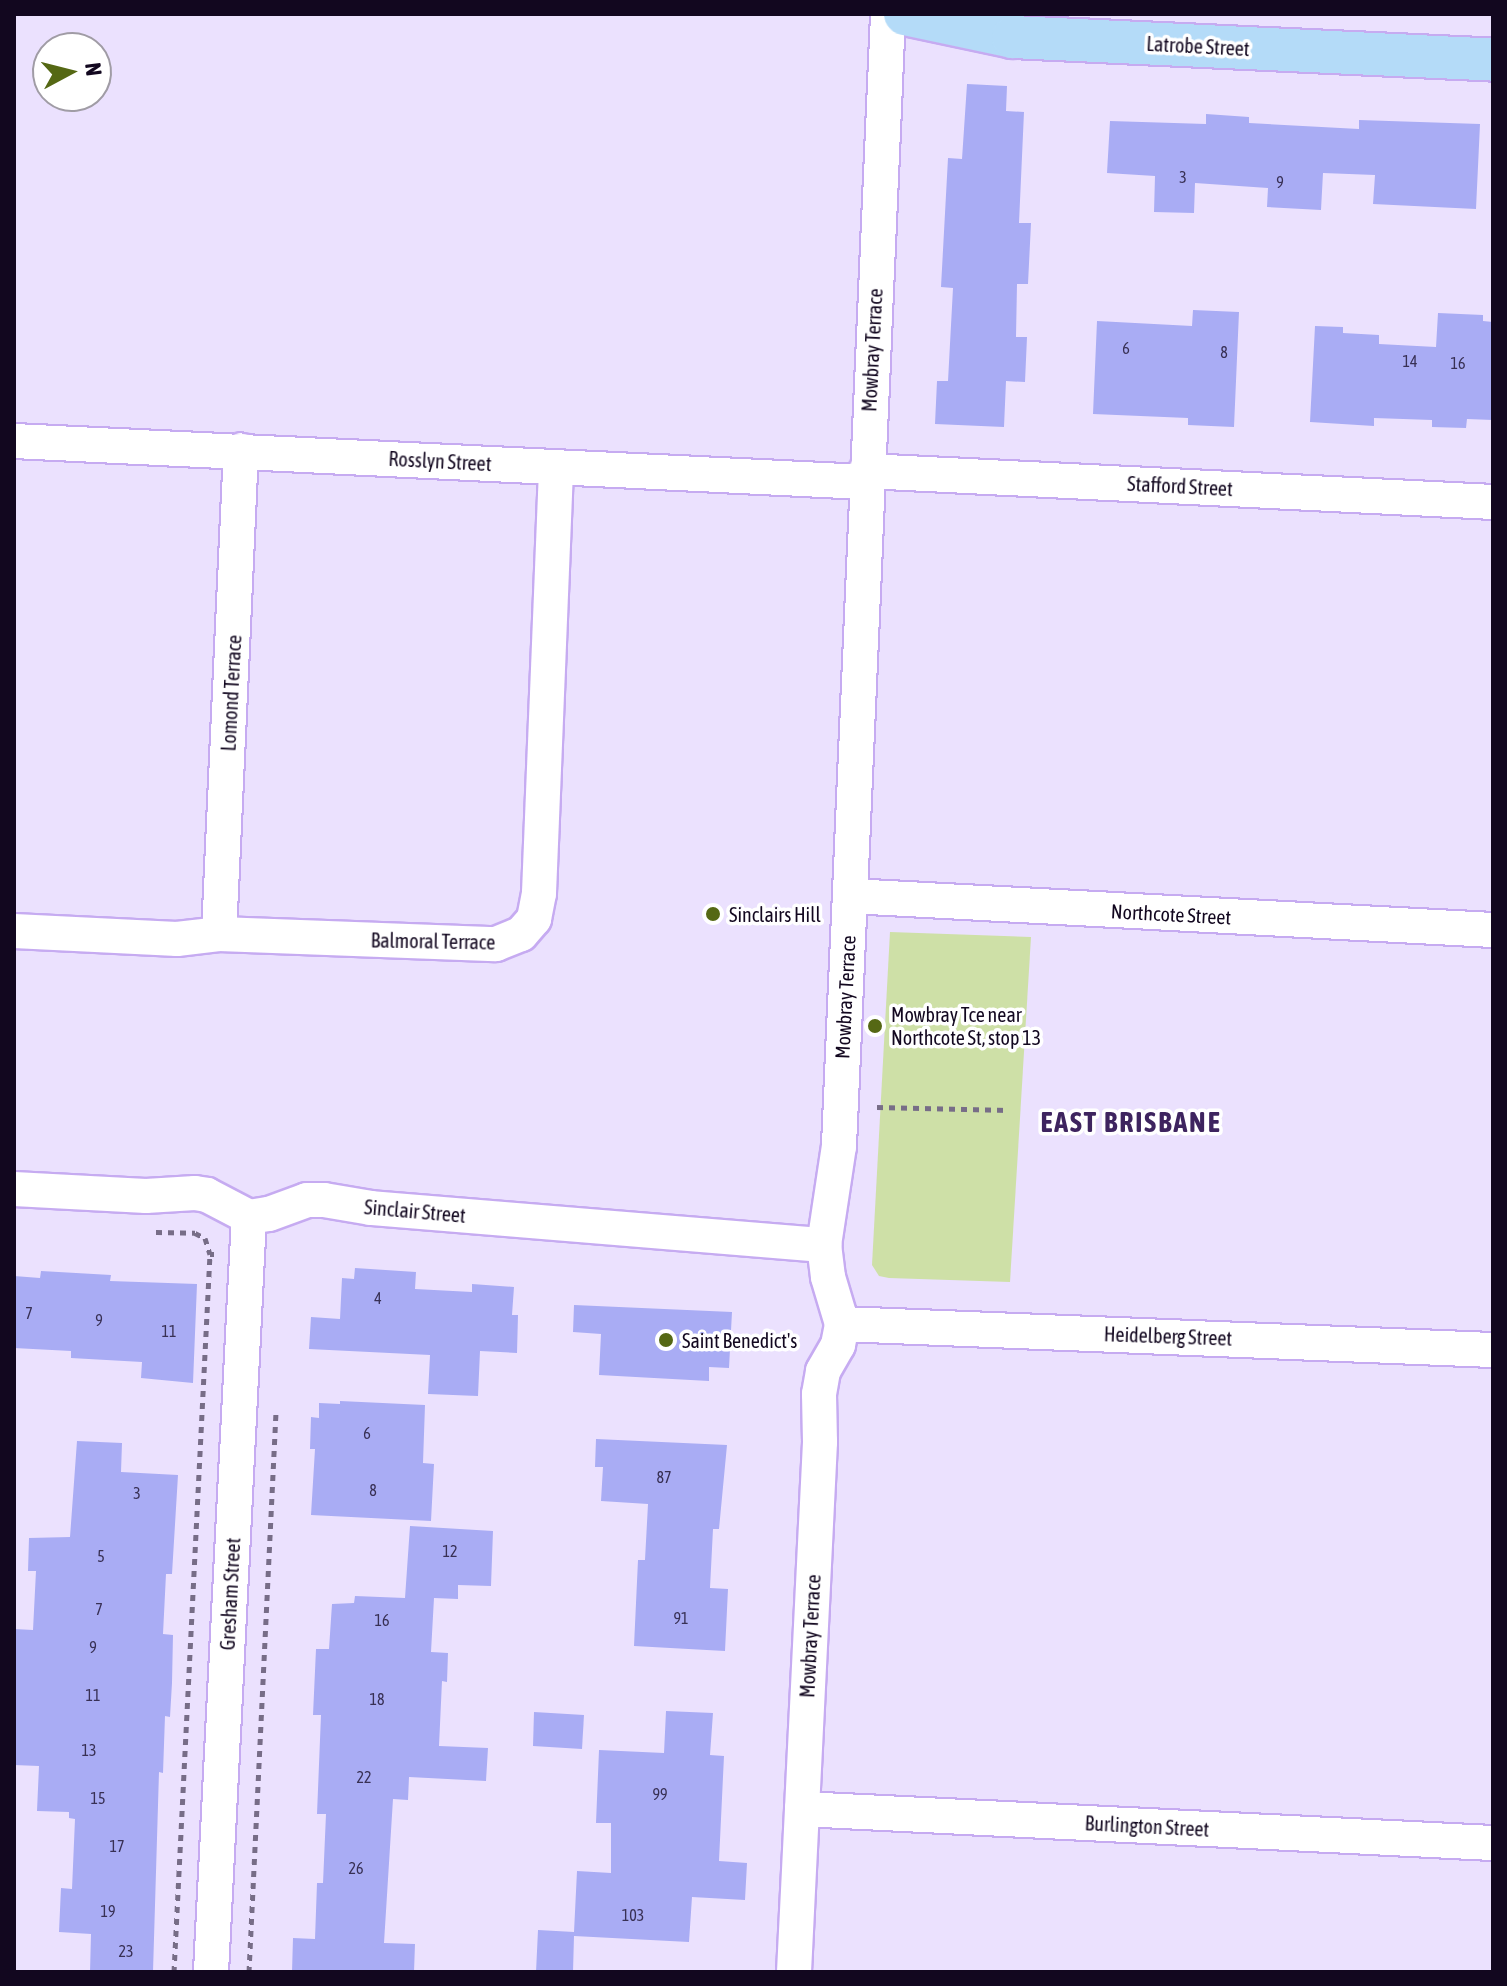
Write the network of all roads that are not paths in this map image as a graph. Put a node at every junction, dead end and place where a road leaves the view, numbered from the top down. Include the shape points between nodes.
1 (888, 14) edge
2 (905, 14) edge
3 (1493, 60) edge
4 (14, 441) edge
5 (241, 451) junction
6 (556, 467) junction
7 (866, 476) junction
8 (1493, 502) edge
9 (850, 896) junction
10 (1493, 930) edge
11 (14, 931) edge
12 (219, 934) junction
13 (14, 1189) edge
14 (249, 1217) junction
15 (824, 1245) junction
16 (842, 1324) junction
17 (1493, 1350) edge
18 (802, 1809) junction
19 (1493, 1843) edge
20 (211, 1972) edge
21 (794, 1972) edge

1 - 7 street, Mowbray Terrace
2 - 3 main road, Latrobe Street via 1013,37
4 - 5 street, Rosslyn Street
5 - 6 street, Rosslyn Street
5 - 12 street, Lomond Terrace
6 - 7 street, Rosslyn Street
6 - 12 street, Balmoral Terrace via 534,919 521,934 496,944
7 - 8 street, Stafford Street
7 - 9 street, Mowbray Terrace
9 - 10 street, Northcote Street
9 - 15 street, Mowbray Terrace via 839,1146
11 - 12 street, Balmoral Terrace via 177,939
13 - 14 street via 146,1196 195,1193
14 - 15 street, Sinclair Street via 324,1200
14 - 20 street, Gresham Street
15 - 16 street, Mowbray Terrace
16 - 17 street, Heidelberg Street
16 - 18 street, Mowbray Terrace via 819,1394
18 - 19 street, Burlington Street
18 - 21 street, Mowbray Terrace

